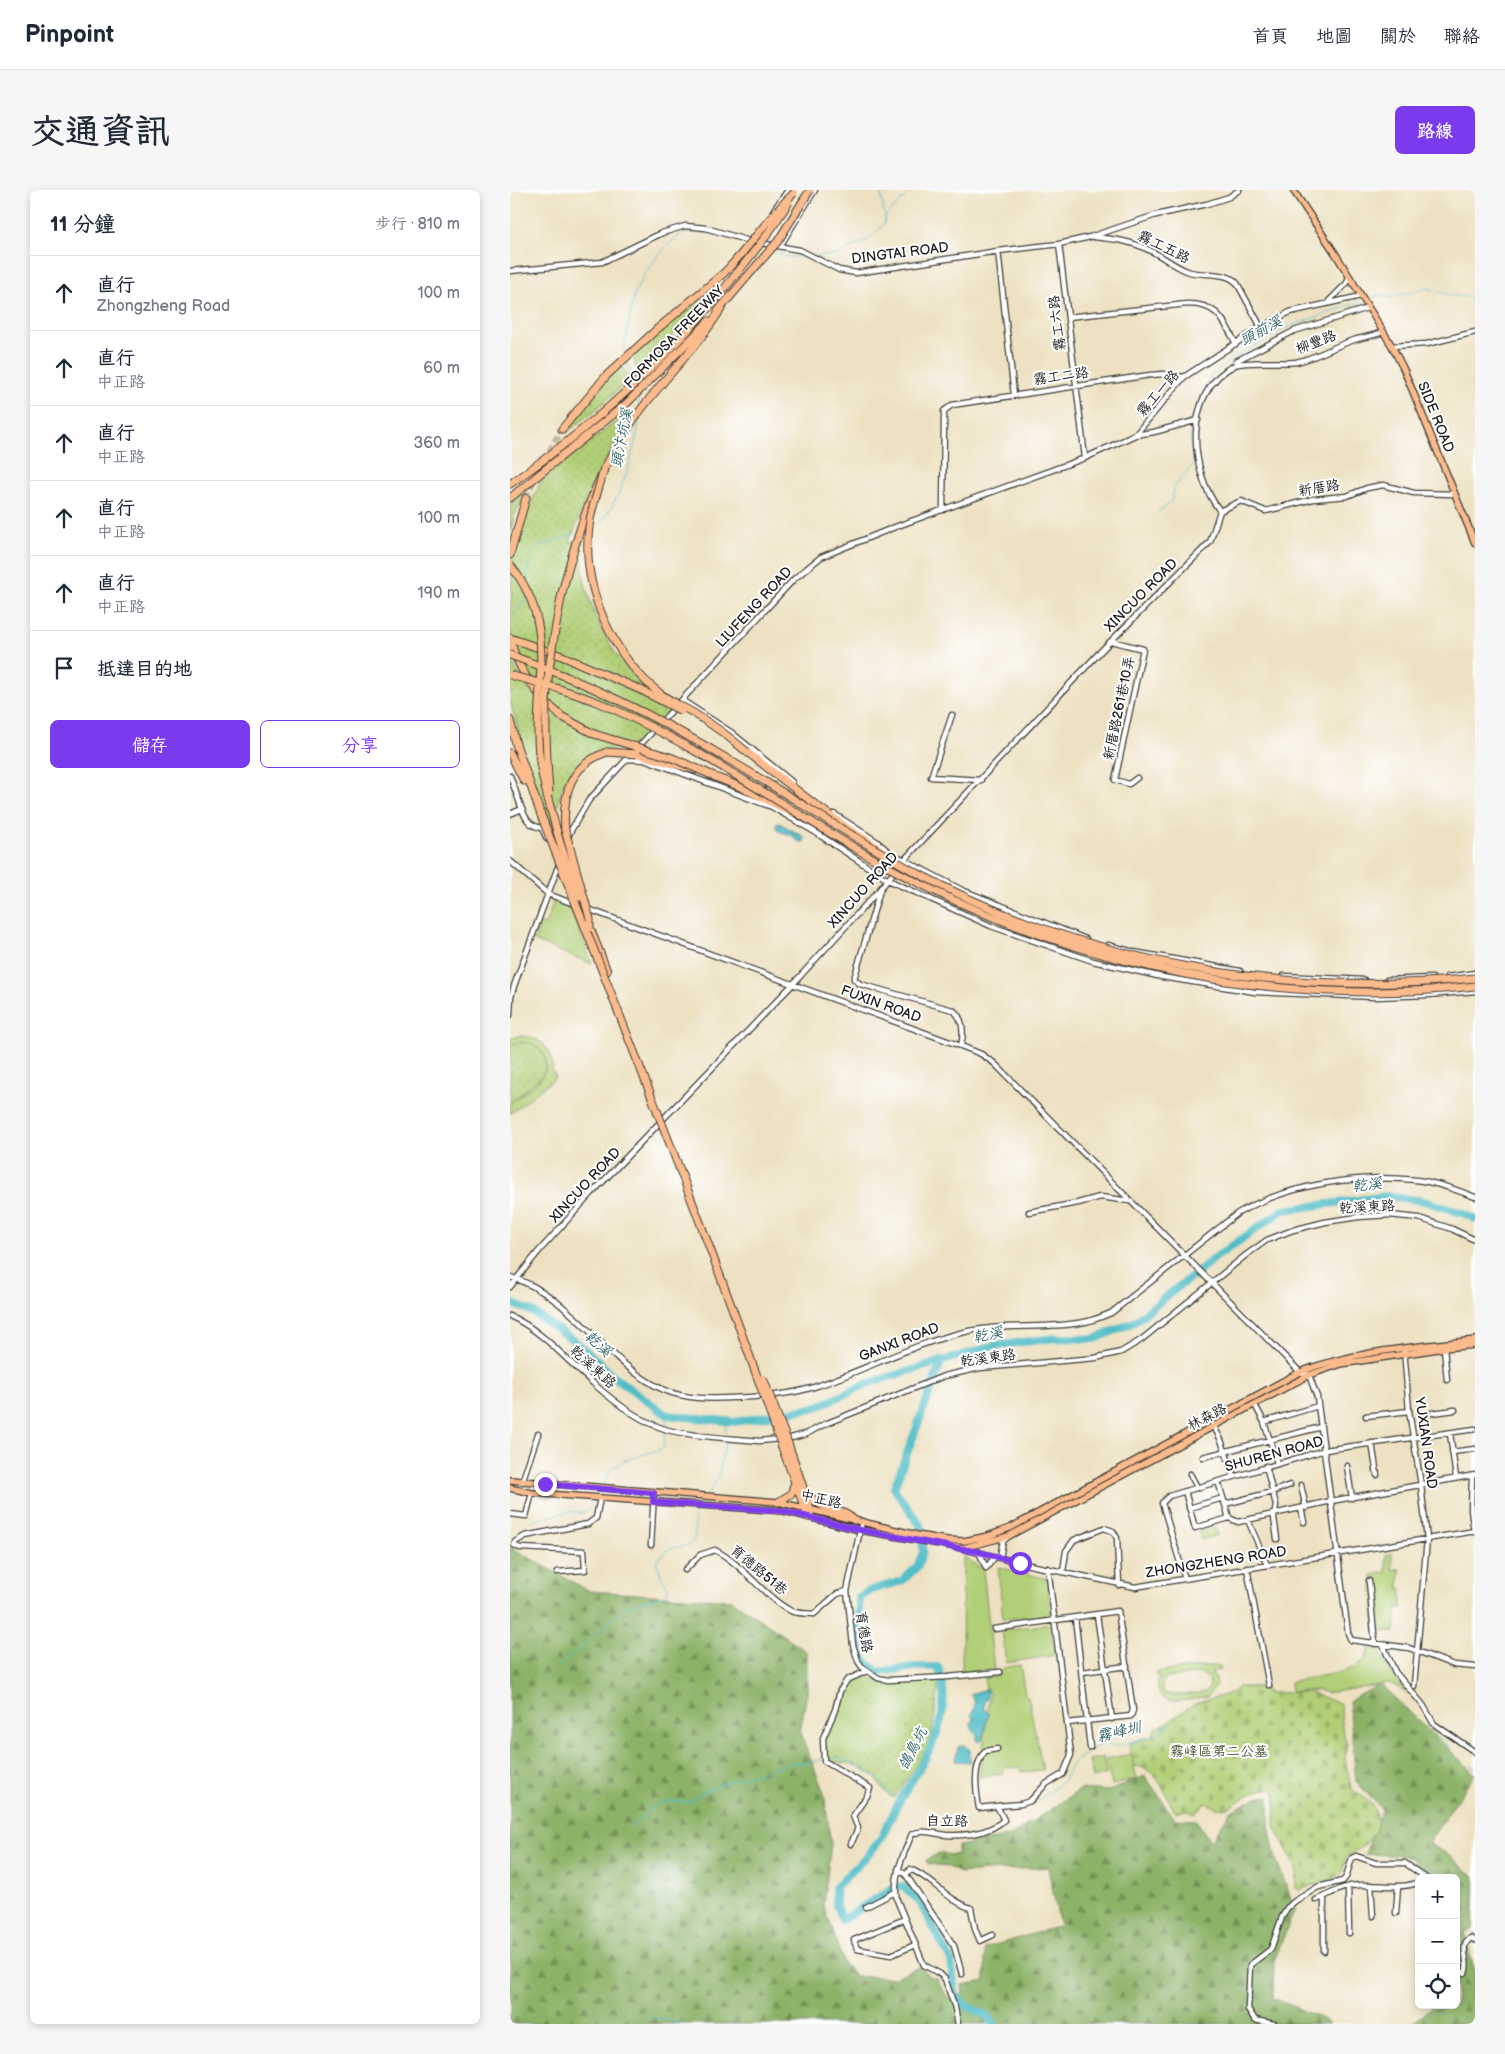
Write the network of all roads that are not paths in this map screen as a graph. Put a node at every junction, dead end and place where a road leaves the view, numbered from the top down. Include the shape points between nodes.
1 (810, 190) edge
2 (815, 190) edge
3 (1239, 190) edge
4 (1293, 190) edge
5 (793, 191) edge
6 (1090, 237) junction
7 (748, 241) junction
8 (1059, 244) junction
9 (780, 246) junction
10 (998, 251) junction
11 (510, 271) edge
12 (1349, 276) junction
13 (1362, 297) junction
14 (1327, 303) junction
15 (1367, 306) junction
16 (720, 309) junction
17 (1068, 317) junction
18 (1261, 326) junction
19 (1383, 332) junction
20 (1475, 332) edge
21 (1236, 344) junction
22 (1392, 346) junction
23 (1236, 364) junction
24 (1184, 377) junction
25 (1075, 386) junction
26 (1014, 395) junction
27 (1198, 420) junction
28 (562, 429) tunnel mouth
29 (1135, 435) junction
30 (1085, 458) junction
31 (604, 468) junction
32 (510, 484) edge
33 (1454, 494) junction
34 (510, 498) edge
35 (526, 498) tunnel mouth
36 (943, 510) junction
37 (1220, 511) junction
38 (1475, 543) edge
39 (510, 555) edge
40 (510, 565) edge
41 (510, 639) edge
42 (1111, 641) junction
43 (510, 655) edge
44 (510, 675) edge
45 (683, 700) junction
46 (952, 715) dead end
47 (510, 720) edge
48 (510, 729) edge
49 (516, 744) junction
50 (747, 752) junction
51 (510, 753) edge
52 (628, 759) junction
53 (510, 776) edge
54 (714, 776) junction
55 (1137, 778) dead end
56 (981, 780) junction
57 (522, 809) junction
58 (551, 810) junction
59 (510, 814) edge
60 (541, 815) junction
61 (886, 855) junction
62 (905, 860) junction
63 (510, 861) edge
64 (882, 864) junction
65 (559, 866) junction
66 (888, 880) junction
67 (880, 889) junction
68 (548, 894) junction
69 (590, 928) junction
70 (1475, 973) edge
71 (1475, 978) edge
72 (793, 984) junction
73 (1475, 986) edge
74 (1475, 991) edge
75 (510, 1015) edge
76 (961, 1046) junction
77 (1475, 1198) edge
78 (1130, 1201) junction
79 (1029, 1212) dead end
80 (1475, 1240) edge
81 (1186, 1256) junction
82 (510, 1278) edge
83 (516, 1281) junction
84 (1211, 1281) junction
85 (510, 1287) edge
86 (510, 1316) edge
87 (1475, 1340) edge
88 (1475, 1345) edge
89 (1444, 1348) junction
90 (1404, 1352) junction
91 (1300, 1372) junction
92 (1309, 1375) junction
93 (1446, 1380) dead end
94 (1255, 1405) junction
95 (1318, 1406) junction
96 (1455, 1410) dead end
97 (1409, 1411) junction
98 (1432, 1413) dead end
99 (1366, 1416) dead end
100 (1264, 1422) junction
101 (1212, 1424) junction
102 (1321, 1426) junction
103 (1475, 1429) edge
104 (1450, 1433) junction
105 (538, 1434) dead end
106 (1414, 1438) junction
107 (1269, 1439) junction
108 (1372, 1443) junction
109 (785, 1445) junction
110 (1475, 1449) edge
111 (1225, 1450) junction
112 (1325, 1450) junction
113 (1452, 1452) junction
114 (1203, 1457) dead end
115 (1277, 1463) junction
116 (1266, 1466) junction
117 (1347, 1466) dead end
118 (1190, 1474) dead end
119 (1378, 1475) dead end
120 (1474, 1475) edge
121 (1234, 1476) junction
122 (1456, 1478) junction
123 (510, 1480) edge
124 (1218, 1481) junction
125 (522, 1482) junction
126 (796, 1482) junction
127 (545, 1484) junction
128 (1301, 1484) dead end
129 (1290, 1485) dead end
130 (1421, 1485) junction
131 (1197, 1487) junction
132 (510, 1488) edge
133 (805, 1490) junction
134 (1185, 1491) junction
135 (1272, 1492) junction
136 (532, 1493) junction
137 (654, 1493) junction
138 (545, 1494) junction
139 (600, 1498) junction
140 (1223, 1498) junction
141 (1352, 1498) junction
142 (653, 1502) junction
143 (778, 1502) junction
144 (1331, 1502) junction
145 (1225, 1504) junction
146 (1189, 1508) junction
147 (1303, 1508) junction
148 (808, 1512) junction
149 (1276, 1512) junction
150 (510, 1514) edge
151 (1229, 1518) junction
152 (858, 1520) junction
153 (1248, 1520) junction
154 (1304, 1522) dead end
155 (860, 1530) junction
156 (1475, 1532) edge
157 (1009, 1536) junction
158 (917, 1538) junction
159 (1277, 1539) dead end
160 (1427, 1539) junction
161 (930, 1540) junction
162 (964, 1540) junction
163 (651, 1545) dead end
164 (963, 1548) junction
165 (979, 1552) junction
166 (1338, 1554) junction
167 (998, 1558) junction
168 (1268, 1565) junction
169 (1048, 1568) junction
170 (1247, 1568) junction
171 (684, 1570) dead end
172 (557, 1572) dead end
173 (1063, 1572) junction
174 (1185, 1579) junction
175 (1369, 1582) dead end
176 (1119, 1585) junction
177 (847, 1591) junction
178 (1097, 1615) junction
179 (1075, 1618) junction
180 (1054, 1620) junction
181 (994, 1629) dead end
182 (1375, 1644) junction
183 (1383, 1646) junction
184 (1417, 1651) junction
185 (1127, 1666) junction
186 (1475, 1667) edge
187 (1104, 1669) junction
188 (866, 1671) junction
189 (1000, 1672) dead end
190 (1082, 1672) junction
191 (1269, 1686) dead end
192 (1414, 1686) dead end
193 (1112, 1719) junction
194 (1087, 1722) junction
195 (1067, 1723) junction
196 (1090, 1747) dead end
197 (997, 1749) dead end
198 (1475, 1752) edge
199 (997, 1806) junction
200 (851, 1844) dead end
201 (898, 1871) junction
202 (1420, 1874) edge
203 (906, 1875) junction
204 (1415, 1883) edge
205 (1371, 1885) junction
206 (1398, 1886) junction
207 (1348, 1887) junction
208 (896, 1891) junction
209 (1324, 1897) junction
210 (1316, 1900) dead end
211 (866, 1906) dead end
212 (1396, 1913) dead end
213 (1372, 1916) dead end
214 (905, 1919) junction
215 (1350, 1934) dead end
216 (992, 1935) dead end
217 (1475, 1940) edge
218 (915, 1945) junction
219 (1324, 1951) dead end
220 (1460, 1972) edge
221 (962, 1974) dead end
222 (958, 2024) edge
223 (1274, 2024) edge

1 - 16 highway, FORMOSA FREEWAY, bridge via 778,241
2 - 9 street
3 - 6 street, DINGTAI ROAD via 1229,198 1156,215
4 - 12 main road
5 - 7 street
5 - 28 highway, bridge via 742,255 618,365
5 - 32 highway, FORMOSA FREEWAY, bridge via 767,235 672,346 596,417
6 - 8 street, DINGTAI ROAD
6 - 18 street, 霧工五路 via 1122,239 1188,272 1233,278
7 - 9 street, DINGTAI ROAD
7 - 11 street, DINGTAI ROAD via 706,228 685,226 602,262
8 - 10 street, DINGTAI ROAD
8 - 17 street, 霧工六路
9 - 10 street, DINGTAI ROAD via 807,254 839,270 856,273
10 - 26 street
12 - 13 main road
12 - 14 street via 1347,283
13 - 14 street, 霧工一路
13 - 15 main road, SIDE ROAD
14 - 18 street, 霧工一路 via 1290,312
15 - 19 main road, SIDE ROAD
15 - 23 street via 1294,331 1236,361
16 - 31 highway via 706,332 630,424
16 - 34 highway, FORMOSA FREEWAY via 626,404
17 - 21 street via 1204,305 1224,320
17 - 25 street, 霧工六路
18 - 21 street, 霧工一路
19 - 22 main road, SIDE ROAD
19 - 23 street, 柳豐路 via 1355,339 1296,362
20 - 22 street via 1427,344
21 - 24 street, 霧工一路
22 - 33 main road, SIDE ROAD
23 - 27 street via 1210,388
24 - 25 street, 霧工二路 via 1164,374
24 - 29 street, 霧工一路
25 - 26 street, 霧工二路
25 - 30 street, 霧工六路
26 - 36 street, 霧工二路 via 952,405 944,411
27 - 29 street, LIUFENG ROAD
27 - 37 street via 1196,443 1203,480
29 - 30 street, LIUFENG ROAD
30 - 36 street, LIUFENG ROAD
31 - 50 highway, bridge via 590,517 588,550 596,596 608,628 625,656 651,686 729,736
31 - 58 highway, bridge via 575,541 554,638 546,706
33 - 37 street, 新厝路 via 1414,494 1382,485 1347,496 1313,499 1265,511 1241,501
33 - 38 main road, SIDE ROAD
35 - 39 highway
36 - 45 street, LIUFENG ROAD via 821,557 809,565
37 - 42 street, XINCUO ROAD via 1210,542
40 - 58 highway, bridge via 528,590 539,627 539,749
41 - 50 highway, bridge via 562,656 641,690 711,728
41 - 54 highway, bridge via 532,687 561,716 594,734 670,757
42 - 55 street, 新厝路261巷10弄 via 1143,650 1115,780 1129,784
42 - 56 street, XINCUO ROAD
43 - 61 highway, bridge via 612,697 677,730
44 - 64 highway, bridge via 586,698 649,726
45 - 52 street, LIUFENG ROAD
45 - 62 street via 732,733 820,806
46 - 56 street via 932,777
47 - 49 highway
48 - 49 highway
49 - 60 highway
50 - 61 highway, bridge
51 - 60 highway
52 - 65 street, LIUFENG ROAD via 579,815
52 - 66 street via 647,760 772,807
53 - 57 street
54 - 64 highway, bridge via 763,798
54 - 69 highway, bridge via 628,752 607,752 579,770 566,795 564,816 567,843 590,918
56 - 62 street, XINCUO ROAD
57 - 59 street
57 - 65 street via 526,819 542,828
58 - 69 highway, bridge
60 - 109 highway, bridge
61 - 71 highway, bridge via 960,894 1040,927 1107,949 1174,965 1245,977 1321,983 1397,984
62 - 66 street, XINCUO ROAD
62 - 70 street via 962,890 1089,940 1134,952 1259,975 1375,980
63 - 68 street, FUXIN ROAD
64 - 73 highway, bridge via 966,905 1039,935 1105,956 1176,972 1240,983 1320,990
65 - 68 street, LIUFENG ROAD
66 - 67 street, XINCUO ROAD
66 - 74 street via 1025,939 1093,961 1162,977 1291,995 1375,997
67 - 72 street, XINCUO ROAD
67 - 76 street via 854,979 860,984 953,1010 964,1032
68 - 72 street, FUXIN ROAD
68 - 75 street, LIUFENG ROAD via 514,986
69 - 109 highway, bridge
72 - 76 street, FUXIN ROAD
72 - 83 street, XINCUO ROAD via 591,1194
76 - 78 street, FUXIN ROAD via 981,1054 1004,1072
77 - 81 street, GANXI ROAD via 1417,1180 1327,1184 1259,1201 1238,1213
78 - 79 street via 1100,1197
78 - 81 street, FUXIN ROAD
80 - 84 street, 乾溪東路 via 1419,1218 1381,1216 1325,1222 1267,1240
81 - 83 street, GANXI ROAD via 1122,1306 1089,1321 972,1331 924,1343 818,1386 773,1394 707,1399 681,1397 661,1389 608,1349 555,1301 537,1288
81 - 84 street, FUXIN ROAD
82 - 83 street, GANXI ROAD
83 - 85 street, XINCUO ROAD
84 - 86 street, 乾溪東路 via 1141,1340 1121,1352 1087,1359 980,1368 944,1376 806,1434 759,1441 668,1430 643,1419 616,1402 533,1328
84 - 91 street
87 - 90 main road, 林森路
88 - 89 main road, 林森路
89 - 90 main road, 林森路
89 - 93 street
90 - 91 main road, 林森路 via 1350,1356
90 - 92 main road, 林森路 via 1340,1364
90 - 97 street, YUXIAN ROAD
91 - 92 street
91 - 101 main road, 林森路
92 - 94 main road, 林森路
92 - 95 street
94 - 100 street
94 - 101 main road, 林森路
95 - 100 street
95 - 102 street
96 - 98 street
97 - 99 street
97 - 106 street, YUXIAN ROAD
100 - 107 street
101 - 111 street
101 - 157 main road, 林森路
101 - 162 main road, 林森路 via 1010,1528
102 - 107 street
102 - 112 street
103 - 104 street, SHUREN ROAD
104 - 106 street, SHUREN ROAD
104 - 113 street
105 - 125 street
106 - 108 street, SHUREN ROAD
106 - 130 street, YUXIAN ROAD
107 - 111 street
107 - 115 street
108 - 112 street, SHUREN ROAD
108 - 119 street
109 - 126 highway
109 - 133 highway
110 - 113 street
111 - 114 street
111 - 121 street
112 - 115 street, SHUREN ROAD
112 - 144 street
113 - 122 street
115 - 116 street, SHUREN ROAD
116 - 121 street, SHUREN ROAD
116 - 135 street
117 - 141 street
118 - 131 street
120 - 122 street
120 - 156 street via 1471,1510
121 - 124 street, SHUREN ROAD
122 - 130 street
123 - 125 main road
124 - 131 street, SHUREN ROAD
124 - 140 street
125 - 127 main road
126 - 143 highway via 791,1494
126 - 148 highway
127 - 137 main road
127 - 138 main road
128 - 147 street
129 - 135 street
130 - 141 street
130 - 160 street, YUXIAN ROAD
131 - 134 street, SHUREN ROAD
132 - 136 main road
133 - 148 highway
133 - 152 highway via 820,1506
134 - 146 street
134 - 174 street, SHUREN ROAD via 1169,1496 1162,1503
135 - 145 street
135 - 149 street
136 - 138 main road
136 - 150 street via 526,1516
137 - 142 street
137 - 143 main road, 中正路
138 - 139 main road
139 - 142 main road
139 - 172 street via 596,1518 588,1524 525,1536 515,1542 514,1546 520,1548 584,1551 585,1570
140 - 145 street
140 - 146 street
141 - 144 street
142 - 148 main road, 中正路
142 - 163 street
143 - 148 main road, 中正路
144 - 147 street
144 - 166 street
145 - 151 street
146 - 151 street via 1195,1528
147 - 149 street
147 - 154 street
148 - 152 main road, 中正路
148 - 155 main road, 中正路
149 - 153 street
149 - 159 street
151 - 153 street via 1238,1522
152 - 155 street, 育德路
152 - 158 main road, 中正路
153 - 168 street
155 - 158 main road, 中正路
155 - 177 street, 育德路
156 - 160 street, ZHONGZHENG ROAD
157 - 164 main road, 林森路
157 - 167 street via 1003,1542
158 - 161 main road
160 - 166 street, ZHONGZHENG ROAD
160 - 184 street, YUXIAN ROAD
161 - 162 main road
161 - 164 main road
162 - 164 street
164 - 165 street, ZHONGZHENG ROAD
165 - 167 street, ZHONGZHENG ROAD
165 - 167 street via 986,1568
166 - 168 street, ZHONGZHENG ROAD
166 - 182 street via 1348,1633 1351,1640
167 - 169 street, ZHONGZHENG ROAD
168 - 170 street, ZHONGZHENG ROAD
169 - 173 street, ZHONGZHENG ROAD
169 - 180 street
170 - 174 street, ZHONGZHENG ROAD
170 - 191 street
171 - 177 street, 育德路51巷 via 700,1555 716,1550 793,1612 814,1614 837,1594
173 - 176 street, ZHONGZHENG ROAD
173 - 176 street via 1066,1551 1074,1540 1104,1528 1113,1531 1117,1538
174 - 176 street, ZHONGZHENG ROAD
175 - 182 street
177 - 188 street, 育德路 via 854,1652
178 - 179 street
178 - 185 street via 1118,1611
178 - 187 street
179 - 180 street
179 - 190 street
180 - 181 street
180 - 195 street
182 - 183 street
183 - 184 street
183 - 198 street via 1395,1672 1423,1705 1434,1724
184 - 186 street via 1454,1665
184 - 192 street, YUXIAN ROAD
185 - 187 street
185 - 193 street via 1133,1710 1131,1716
187 - 190 street
187 - 193 street
188 - 189 street, 育德路 via 888,1680
188 - 200 street via 847,1680 823,1738 824,1761 870,1788 853,1816 858,1828
190 - 194 street
193 - 194 street
194 - 195 street
194 - 196 street
195 - 199 street via 1071,1755 1061,1776 1046,1784 1030,1801
197 - 199 street, 自立路 via 985,1751 982,1755 975,1780 979,1808
199 - 201 street, 自立路 via 1004,1820 989,1830 962,1834 924,1831 912,1834
201 - 203 street
201 - 208 street
202 - 223 street via 1405,1864 1376,1863 1356,1856 1352,1858 1343,1881 1308,1892 1287,1908 1271,1949 1250,1965 1248,2009 1255,2020
203 - 216 street via 910,1869 920,1873 959,1903 971,1908 980,1941
203 - 221 street via 954,1946
204 - 206 street
205 - 206 street
205 - 207 street
205 - 213 street
206 - 212 street
207 - 209 street
207 - 215 street
208 - 211 street
208 - 214 street
209 - 210 street
209 - 219 street
214 - 218 street
214 - 218 street via 854,1940 857,1948 891,1955
217 - 220 street via 1471,1938 1463,1947 1468,1968 1465,1973
218 - 222 street via 924,1966 945,1980

